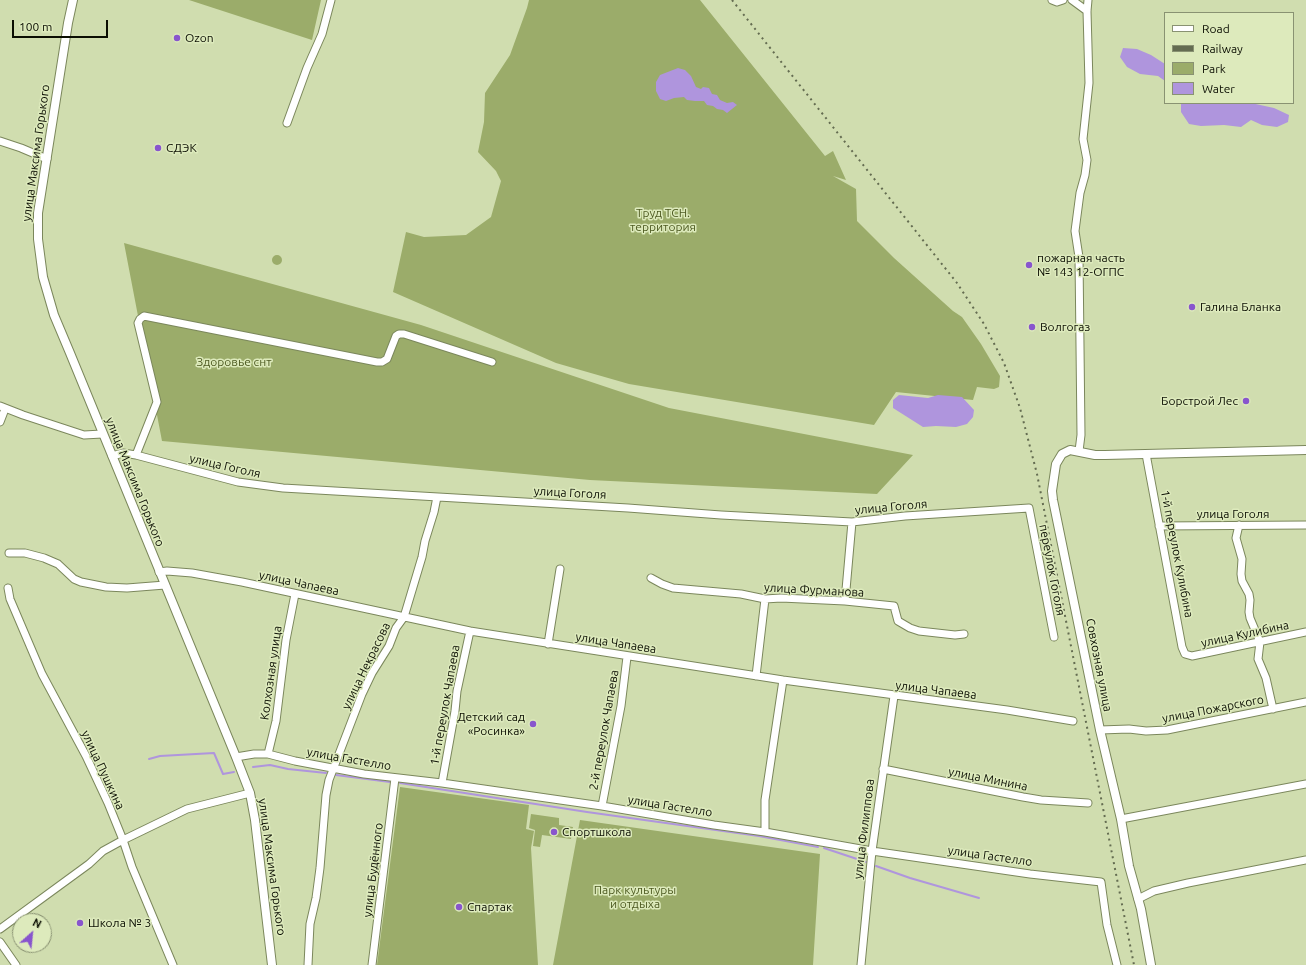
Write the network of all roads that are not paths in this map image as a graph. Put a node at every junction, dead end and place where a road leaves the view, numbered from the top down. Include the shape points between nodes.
1 (73, 0) edge
2 (330, 0) edge
3 (1052, 0) edge
4 (1063, 0) edge
5 (1072, 0) edge
6 (1088, 0) edge
7 (1087, 11) junction
8 (287, 123) dead end
9 (0, 141) edge
10 (47, 159) junction
11 (492, 362) dead end
12 (3, 407) edge
13 (0, 422) edge
14 (102, 434) junction
15 (1306, 450) edge
16 (1079, 451) junction
17 (1146, 454) junction
18 (136, 455) junction
19 (112, 456) junction
20 (437, 497) junction
21 (1029, 508) joint
22 (852, 522) junction
23 (1239, 525) junction
24 (1306, 525) edge
25 (1159, 526) junction
26 (9, 552) dead end
27 (560, 569) dead end
28 (159, 572) junction
29 (651, 578) dead end
30 (165, 585) junction
31 (8, 588) dead end
32 (295, 594) junction
33 (765, 599) junction
34 (845, 601) junction
35 (404, 617) junction
36 (470, 631) junction
37 (1306, 632) edge
38 (964, 634) dead end
39 (1054, 637) dead end
40 (1260, 642) junction
41 (548, 644) junction
42 (1188, 656) joint
43 (627, 657) junction
44 (756, 676) junction
45 (783, 680) junction
46 (894, 696) junction
47 (1306, 702) edge
48 (1273, 709) junction
49 (1073, 721) dead end
50 (1100, 730) junction
51 (268, 754) junction
52 (236, 757) junction
53 (333, 768) junction
54 (883, 769) junction
55 (395, 778) junction
56 (442, 784) junction
57 (1306, 784) edge
58 (250, 794) junction
59 (1088, 803) dead end
60 (602, 806) junction
61 (1121, 819) junction
62 (765, 832) junction
63 (123, 840) junction
64 (872, 850) junction
65 (1306, 860) edge
66 (1138, 899) junction
67 (0, 929) edge
68 (0, 942) edge
69 (16, 965) edge
70 (173, 965) edge
71 (272, 965) edge
72 (308, 965) edge
73 (372, 965) edge
74 (861, 965) edge
75 (1117, 965) edge
76 (1151, 965) edge

1 - 10 street, улица Максима Горького
2 - 8 street via 322,34
3 - 4 street
5 - 7 street
6 - 7 street
7 - 16 street via 1089,83 1083,140 1087,160 1075,231 1079,257
9 - 10 street
10 - 14 street, улица Максима Горького via 37,227 43,277 54,315
11 - 18 street via 404,334 396,336 387,359 377,362 144,316 138,323 157,402
12 - 13 street
12 - 14 street via 84,435
14 - 19 street, улица Максима Горького
15 - 17 street
16 - 17 street via 1100,455
16 - 50 street, Совхозная улица via 1070,450 1058,459 1052,491
17 - 25 street, 1-й переулок Кулибина
18 - 19 street, улица Гоголя
18 - 20 street, улица Гоголя via 250,484
19 - 28 street, улица Максима Горького
20 - 22 street, улица Гоголя
20 - 35 street, улица Некрасова
21 - 22 street, улица Гоголя
21 - 39 street, переулок Гоголя
22 - 34 street
23 - 24 street, улица Гоголя
23 - 25 street, улица Гоголя
23 - 40 street via 1236,538 1242,559 1242,581 1249,594 1250,618
25 - 42 street, 1-й переулок Кулибина via 1182,647
26 - 30 street via 44,558 58,564 81,582 127,588
27 - 41 street
28 - 30 street, улица Максима Горького
28 - 32 street, улица Чапаева via 192,573
29 - 33 street, улица Фурманова via 673,588 741,594
30 - 52 street, улица Максима Горького
31 - 63 street, улица Пушкина via 10,599 42,674 86,756
32 - 35 street, улица Чапаева
32 - 51 street, Колхозная улица via 286,640 276,721
33 - 34 street, улица Фурманова
33 - 44 street
34 - 38 street, улица Фурманова via 894,606 898,621 919,631
35 - 36 street, улица Чапаева
35 - 53 street, улица Некрасова via 362,694
36 - 41 street, улица Чапаева
36 - 56 street, 1-й переулок Чапаева
37 - 40 street, улица Кулибина
40 - 42 street, улица Кулибина
40 - 48 street via 1258,659 1266,678
41 - 43 street, улица Чапаева
43 - 44 street, улица Чапаева
43 - 60 street, 2-й переулок Чапаева
44 - 45 street, улица Чапаева
45 - 46 street, улица Чапаева
45 - 62 street via 765,800
46 - 49 street, улица Чапаева
46 - 54 street, улица Филиппова
47 - 48 street, улица Пожарского
48 - 50 street, улица Пожарского via 1167,730
50 - 61 street, Совхозная улица
51 - 52 street, улица Гастелло
51 - 53 street, улица Гастелло
52 - 58 street, улица Максима Горького
53 - 55 street, улица Гастелло
53 - 72 street, улица Некрасова via 326,795 320,868 310,924
54 - 59 street, улица Минина via 1040,800
54 - 64 street, улица Филиппова
55 - 56 street, улица Гастелло
55 - 73 street, улица Будённого
56 - 60 street, улица Гастелло
57 - 61 street
58 - 63 street via 187,809
58 - 71 street, улица Максима Горького
60 - 62 street, улица Гастелло
61 - 66 street, Совхозная улица
62 - 64 street, улица Гастелло
63 - 67 street via 104,851
63 - 70 street, улица Пушкина
64 - 74 street, улица Филиппова
64 - 75 street, улица Гастелло via 1101,882 1107,925
65 - 66 street via 1165,888
66 - 76 street, Совхозная улица
68 - 69 street

